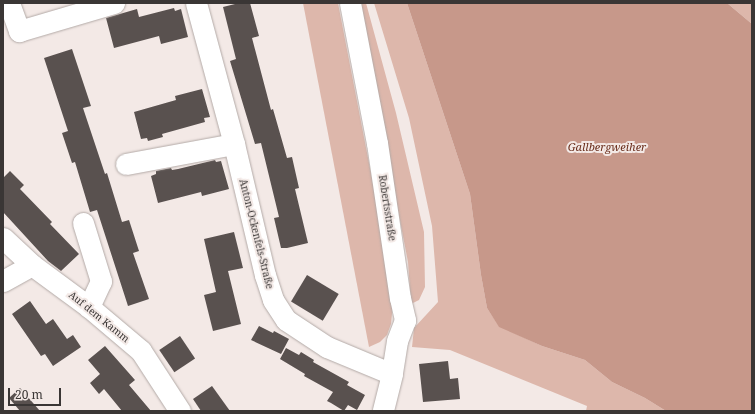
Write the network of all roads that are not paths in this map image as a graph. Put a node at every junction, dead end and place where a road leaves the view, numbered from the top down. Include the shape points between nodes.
1 (9, 3) edge
2 (114, 3) edge
3 (196, 3) edge
4 (350, 3) edge
5 (234, 144) junction
6 (126, 164) dead end
7 (82, 224) dead end
8 (3, 238) edge
9 (32, 265) junction
10 (3, 281) edge
11 (89, 307) junction
12 (392, 374) junction
13 (180, 411) edge
14 (383, 411) edge

1 - 2 street via 19,31
3 - 5 street, Anton-Ockenfels-Straße
4 - 12 street, Robertsstraße via 377,143 405,320 397,341
5 - 6 street
5 - 12 street, Anton-Ockenfels-Straße via 265,275 273,300 286,320 327,346
7 - 11 street via 102,281
8 - 9 street, Auf dem Kamm
9 - 10 street
9 - 11 street, Auf dem Kamm
11 - 13 street, Auf dem Kamm via 141,351
12 - 14 street, Robertsstraße

